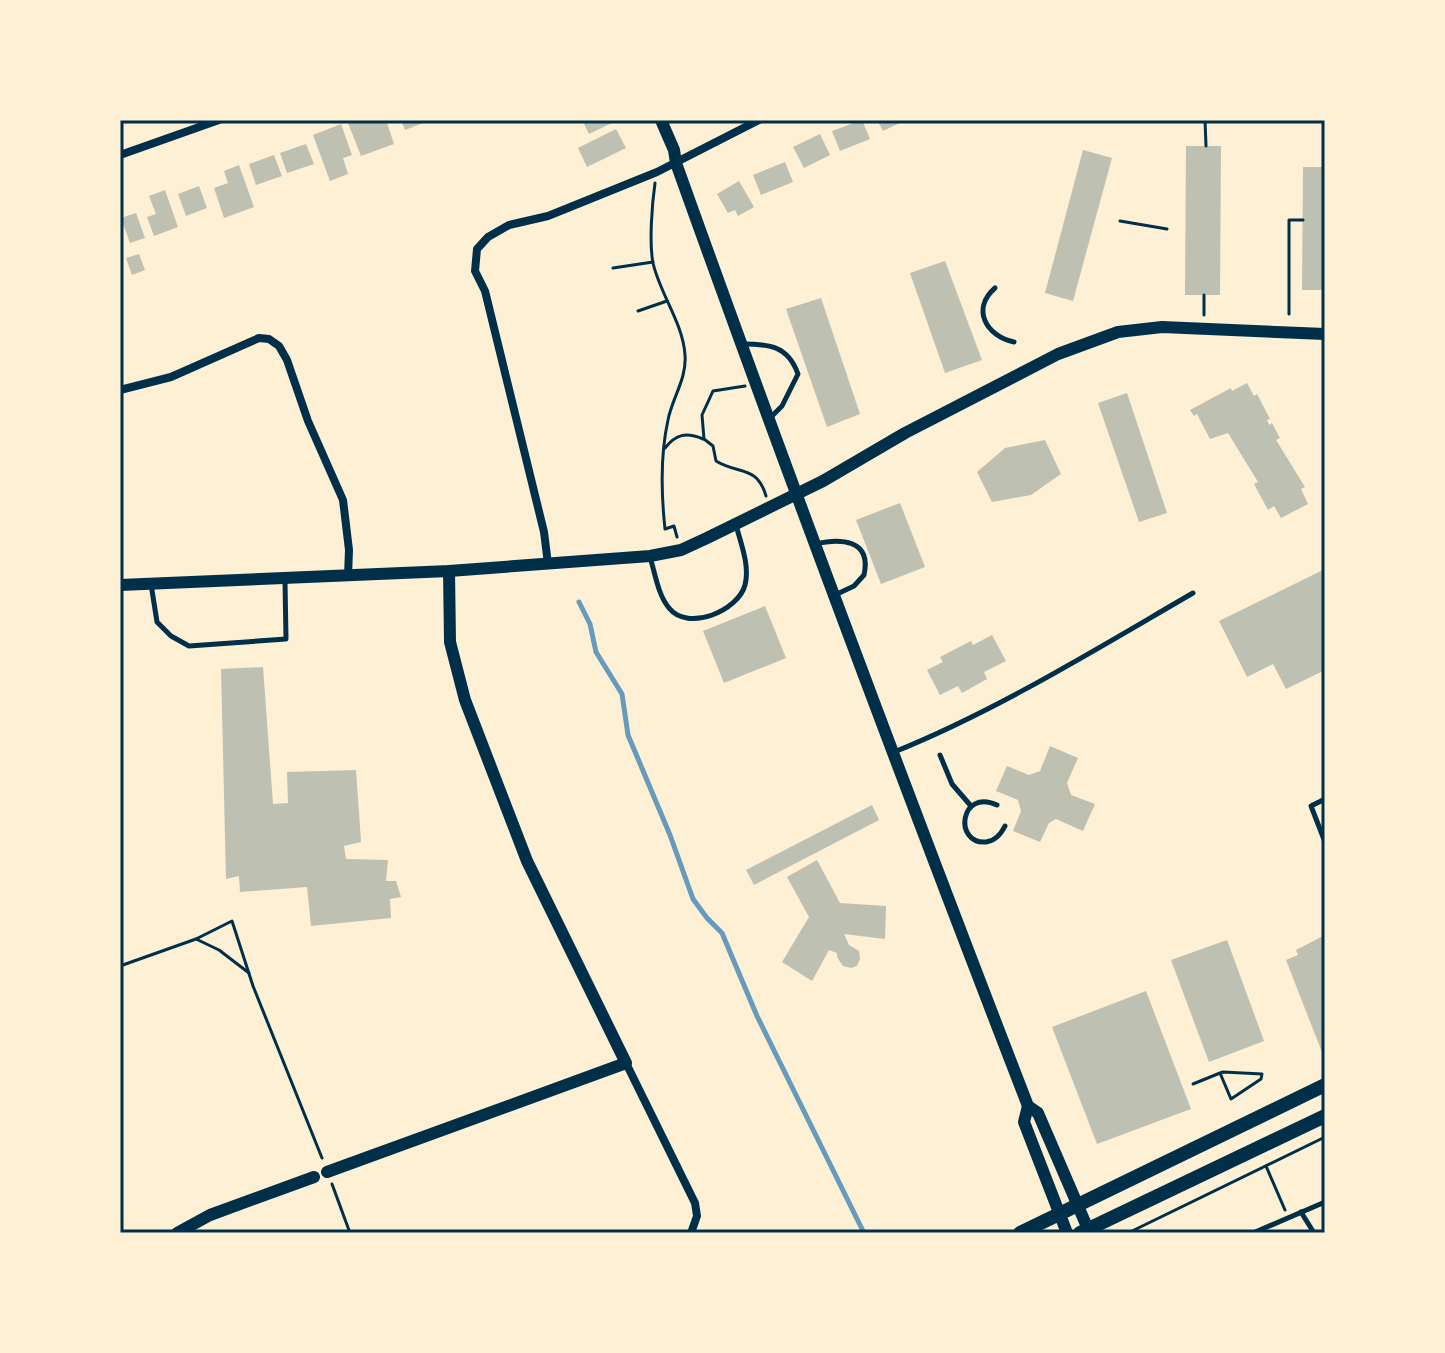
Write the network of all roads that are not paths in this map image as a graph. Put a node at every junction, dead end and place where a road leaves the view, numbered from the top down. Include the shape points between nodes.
1 (219, 120) edge
2 (661, 120) edge
3 (759, 120) edge
4 (120, 155) edge
5 (676, 163) junction
6 (995, 288) dead end
7 (1325, 334) edge
8 (1014, 342) dead end
9 (741, 344) junction
10 (120, 390) edge
11 (769, 420) junction
12 (796, 493) junction
13 (736, 523) junction
14 (814, 544) junction
15 (650, 556) junction
16 (548, 564) junction
17 (449, 571) junction
18 (348, 576) junction
19 (285, 578) junction
20 (151, 583) junction
21 (120, 585) edge
22 (1193, 593) dead end
23 (833, 595) junction
24 (893, 752) junction
25 (940, 755) dead end
26 (1325, 799) edge
27 (997, 805) dead end
28 (971, 806) junction
29 (1005, 826) dead end
30 (1325, 842) edge
31 (626, 1063) junction
32 (1325, 1085) edge
33 (1028, 1106) junction
34 (1325, 1116) edge
35 (327, 1172) joint
36 (314, 1177) joint
37 (1325, 1202) edge
38 (1078, 1204) junction
39 (1301, 1212) junction
40 (1061, 1214) junction
41 (1086, 1232) edge
42 (177, 1233) edge
43 (691, 1233) edge
44 (1020, 1233) edge
45 (1067, 1233) edge
46 (1253, 1233) edge
47 (1314, 1233) edge

1 - 4 street
2 - 5 street
3 - 5 street
5 - 9 street
5 - 16 street via 548,216 509,225 477,249 475,271 485,291
6 - 8 lane via 985,301 987,325 991,333
7 - 12 street via 1204,327 1118,332 1058,354
9 - 11 street
9 - 11 lane via 778,348 793,359 798,374 793,387
10 - 18 street via 171,377 259,338 279,346 343,500
11 - 12 street
12 - 13 street
12 - 14 street
13 - 15 street via 681,550
13 - 15 lane via 745,583 735,603 706,617 677,616 668,607
14 - 23 street
14 - 23 lane via 841,539 856,545 864,558 864,575
15 - 16 street
16 - 17 street
17 - 18 street
17 - 31 street via 450,642 465,700 527,861
18 - 19 street
19 - 20 street
19 - 20 lane via 286,639 189,646 157,622
20 - 21 street
22 - 24 lane via 932,737
23 - 24 street
24 - 33 street
25 - 28 lane via 952,784
26 - 30 lane via 1311,806
27 - 28 lane via 984,801
28 - 29 lane via 964,824 976,840 989,842
31 - 35 street
31 - 43 street via 695,1203
32 - 38 main road
33 - 38 street via 1038,1113
33 - 40 street via 1024,1122
34 - 41 main road
35 - 36 street
36 - 42 street via 210,1215
37 - 39 lane
38 - 40 main road
38 - 41 street
39 - 46 lane
39 - 47 lane
40 - 44 main road
40 - 45 street

